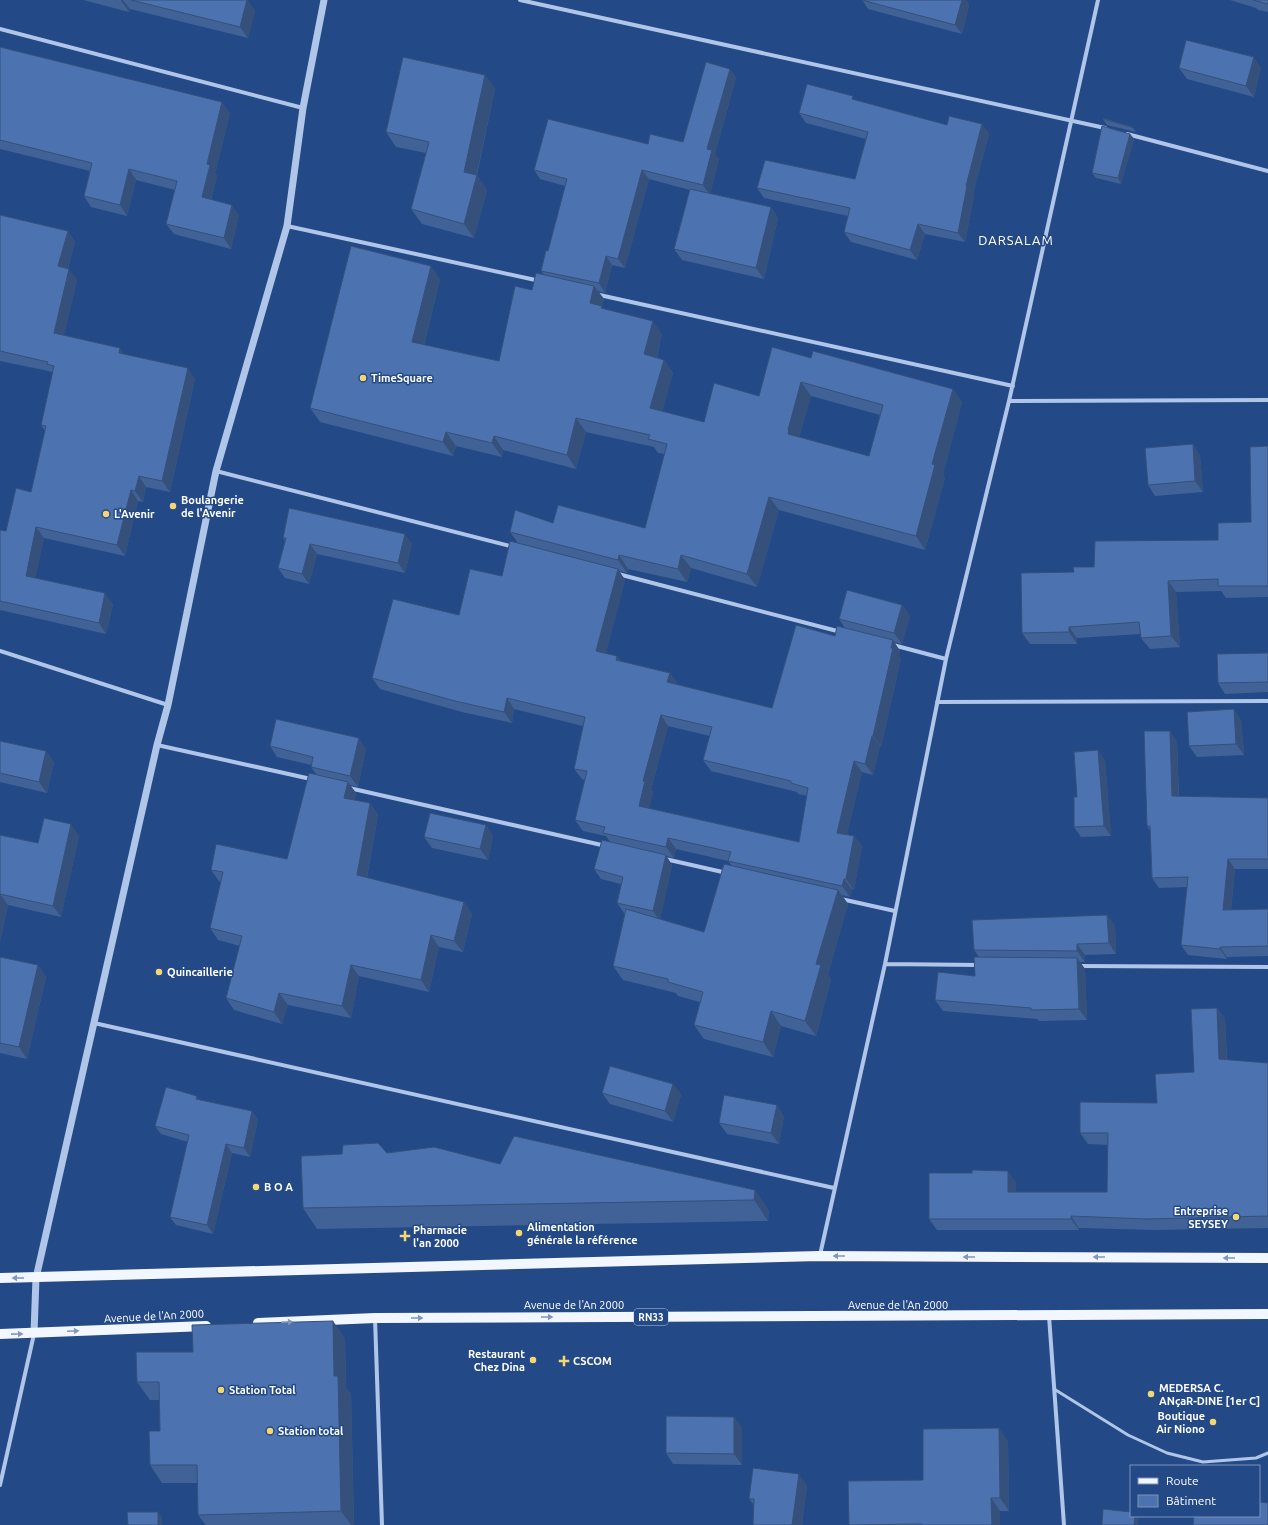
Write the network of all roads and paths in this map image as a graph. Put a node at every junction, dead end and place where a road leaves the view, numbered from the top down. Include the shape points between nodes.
1 (324, 0) edge
2 (520, 0) edge
3 (1098, 0) edge
4 (0, 29) edge
5 (303, 108) junction
6 (1071, 119) junction
7 (1109, 129) edge
8 (1124, 133) edge
9 (1268, 171) edge
10 (286, 226) junction
11 (544, 282) edge
12 (591, 293) edge
13 (1013, 386) junction
14 (1268, 400) edge
15 (1009, 401) junction
16 (216, 471) junction
17 (516, 548) edge
18 (616, 574) edge
19 (846, 633) edge
20 (885, 643) edge
21 (0, 651) edge
22 (946, 659) junction
23 (1268, 701) edge
24 (937, 702) junction
25 (168, 705) junction
26 (158, 745) junction
27 (313, 780) edge
28 (344, 787) edge
29 (615, 848) edge
30 (662, 858) edge
31 (732, 874) edge
32 (833, 897) edge
33 (895, 911) junction
34 (885, 964) junction
35 (988, 965) edge
36 (1076, 966) edge
37 (1268, 967) edge
38 (93, 1023) junction
39 (834, 1188) junction
40 (819, 1256) junction
41 (1268, 1258) edge
42 (0, 1278) edge
43 (36, 1278) junction
44 (1268, 1314) edge
45 (1049, 1316) junction
46 (375, 1318) junction
47 (248, 1324) edge
48 (216, 1325) edge
49 (34, 1333) junction
50 (0, 1334) edge
51 (1054, 1389) junction
52 (1268, 1453) edge
53 (0, 1485) edge
54 (382, 1525) edge
55 (1064, 1525) edge

1 - 5 street
2 - 6 street
3 - 6 street
4 - 5 street
5 - 10 street
6 - 7 street
6 - 13 street
8 - 9 street
10 - 11 street
10 - 16 street
12 - 13 street
13 - 15 street
14 - 15 street
15 - 22 street
16 - 17 street
16 - 25 street
18 - 19 street
20 - 22 street
21 - 25 street
22 - 24 street
23 - 24 street
24 - 33 street
25 - 26 street
26 - 27 street
26 - 38 street
28 - 29 street
30 - 31 street
32 - 33 street
33 - 34 street
34 - 35 street
34 - 39 street
36 - 37 street
38 - 39 street
38 - 43 street
39 - 40 street
41 -> 40 main road
40 - 43 main road
43 -> 42 main road
43 - 49 street
44 - 45 main road, Avenue de l'An 2000 / RN33
46 -> 45 main road, Avenue de l'An 2000 / RN33
45 - 51 street
47 -> 46 main road, Avenue de l'An 2000 / RN33
46 - 54 street
49 -> 48 main road, Avenue de l'An 2000
50 -> 49 main road, Avenue de l'An 2000
49 - 53 street
51 - 52 lane via 1128,1435 1168,1453 1203,1462 1256,1458
51 - 55 street

